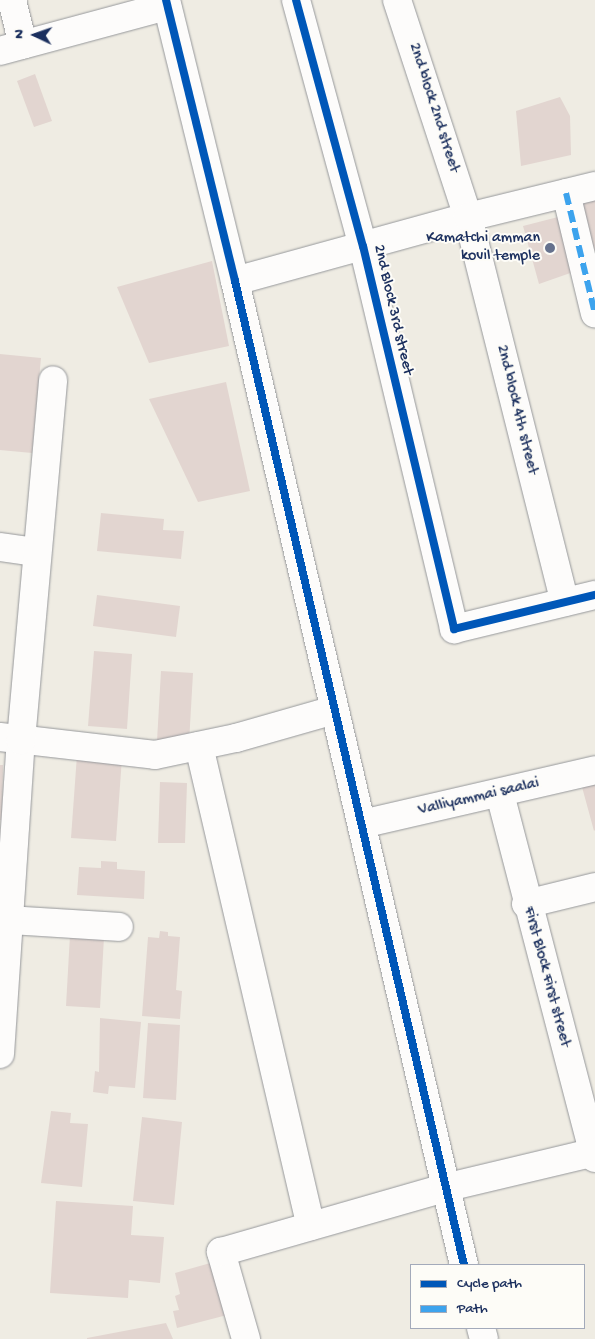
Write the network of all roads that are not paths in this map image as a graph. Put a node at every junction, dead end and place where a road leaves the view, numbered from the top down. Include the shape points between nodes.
1 (12, 0) edge
2 (296, 0) edge
3 (397, 0) edge
4 (166, 3) edge
5 (11, 48) edge
6 (595, 186) edge
7 (566, 194) junction
8 (468, 217) junction
9 (363, 246) junction
10 (235, 280) junction
11 (595, 314) edge
12 (53, 380) dead end
13 (0, 547) edge
14 (37, 552) junction
15 (595, 594) edge
16 (565, 602) junction
17 (334, 710) junction
18 (11, 738) edge
19 (199, 746) junction
20 (595, 770) edge
21 (500, 794) junction
22 (362, 824) junction
23 (595, 887) edge
24 (526, 904) junction
25 (9, 920) junction
26 (120, 927) dead end
27 (0, 1054) edge
28 (594, 1154) edge
29 (444, 1188) junction
30 (311, 1226) junction
31 (464, 1264) edge
32 (246, 1339) edge

1 - 5 street
2 - 9 street, 2nd Block 3rd street
3 - 8 street, 2nd block 2nd street
4 - 5 street
4 - 10 street
6 - 7 street
7 - 8 street
7 - 11 street
8 - 9 street
8 - 16 street, 2nd block 4th street
9 - 10 street
9 - 16 street, 2nd Block 3rd street via 454,629
10 - 17 street
12 - 14 street
13 - 14 street
14 - 18 street
15 - 16 street
17 - 19 street
17 - 22 street
18 - 19 street via 155,754
18 - 25 street
19 - 30 street
20 - 21 street, Valliyammai saalai
21 - 22 street, Valliyammai saalai
21 - 24 street, First Block First street
22 - 29 street
23 - 24 street
24 - 28 street, First Block First street
25 - 26 street
25 - 27 street
28 - 29 street
29 - 30 street
29 - 31 street
30 - 32 street via 221,1252

